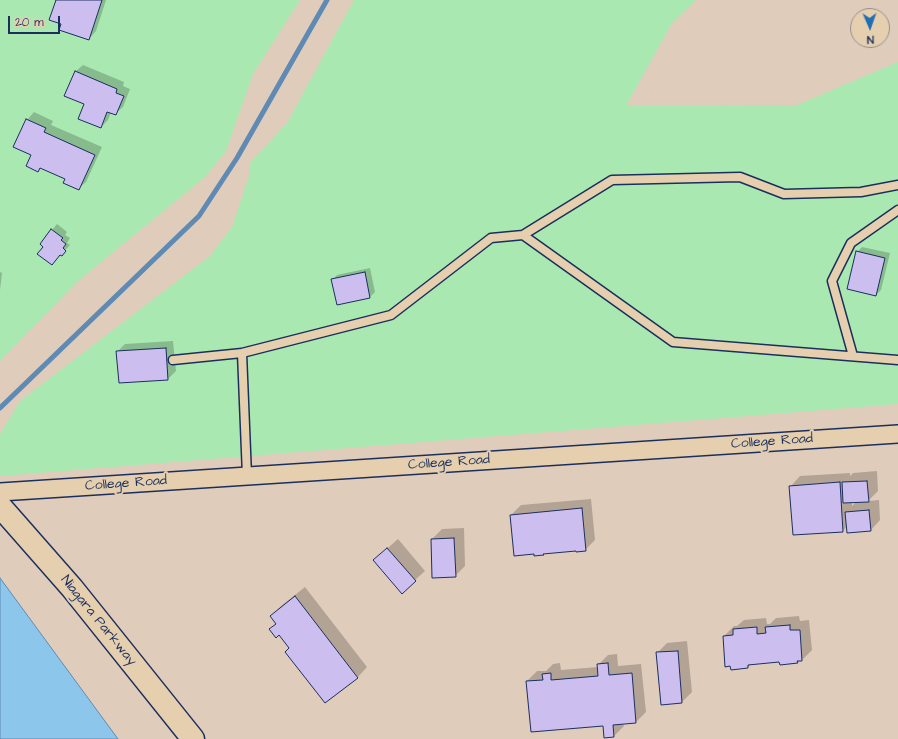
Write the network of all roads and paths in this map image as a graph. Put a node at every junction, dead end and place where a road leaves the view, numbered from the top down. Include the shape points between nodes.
1 (898, 185) edge
2 (898, 210) edge
3 (523, 235) junction
4 (242, 353) junction
5 (853, 356) junction
6 (173, 360) dead end
7 (898, 360) edge
8 (898, 434) edge
9 (247, 476) junction
10 (0, 492) edge
11 (0, 506) edge
12 (193, 739) edge

1 - 3 lane via 861,192 784,194 740,177 612,180
2 - 5 lane via 851,243 832,281
3 - 4 lane via 491,238 391,315
3 - 5 lane via 673,342
4 - 6 lane
4 - 9 lane
5 - 7 lane
8 - 9 street, College Road
9 - 10 street, College Road
11 - 12 main road, Niagara Parkway via 72,588

